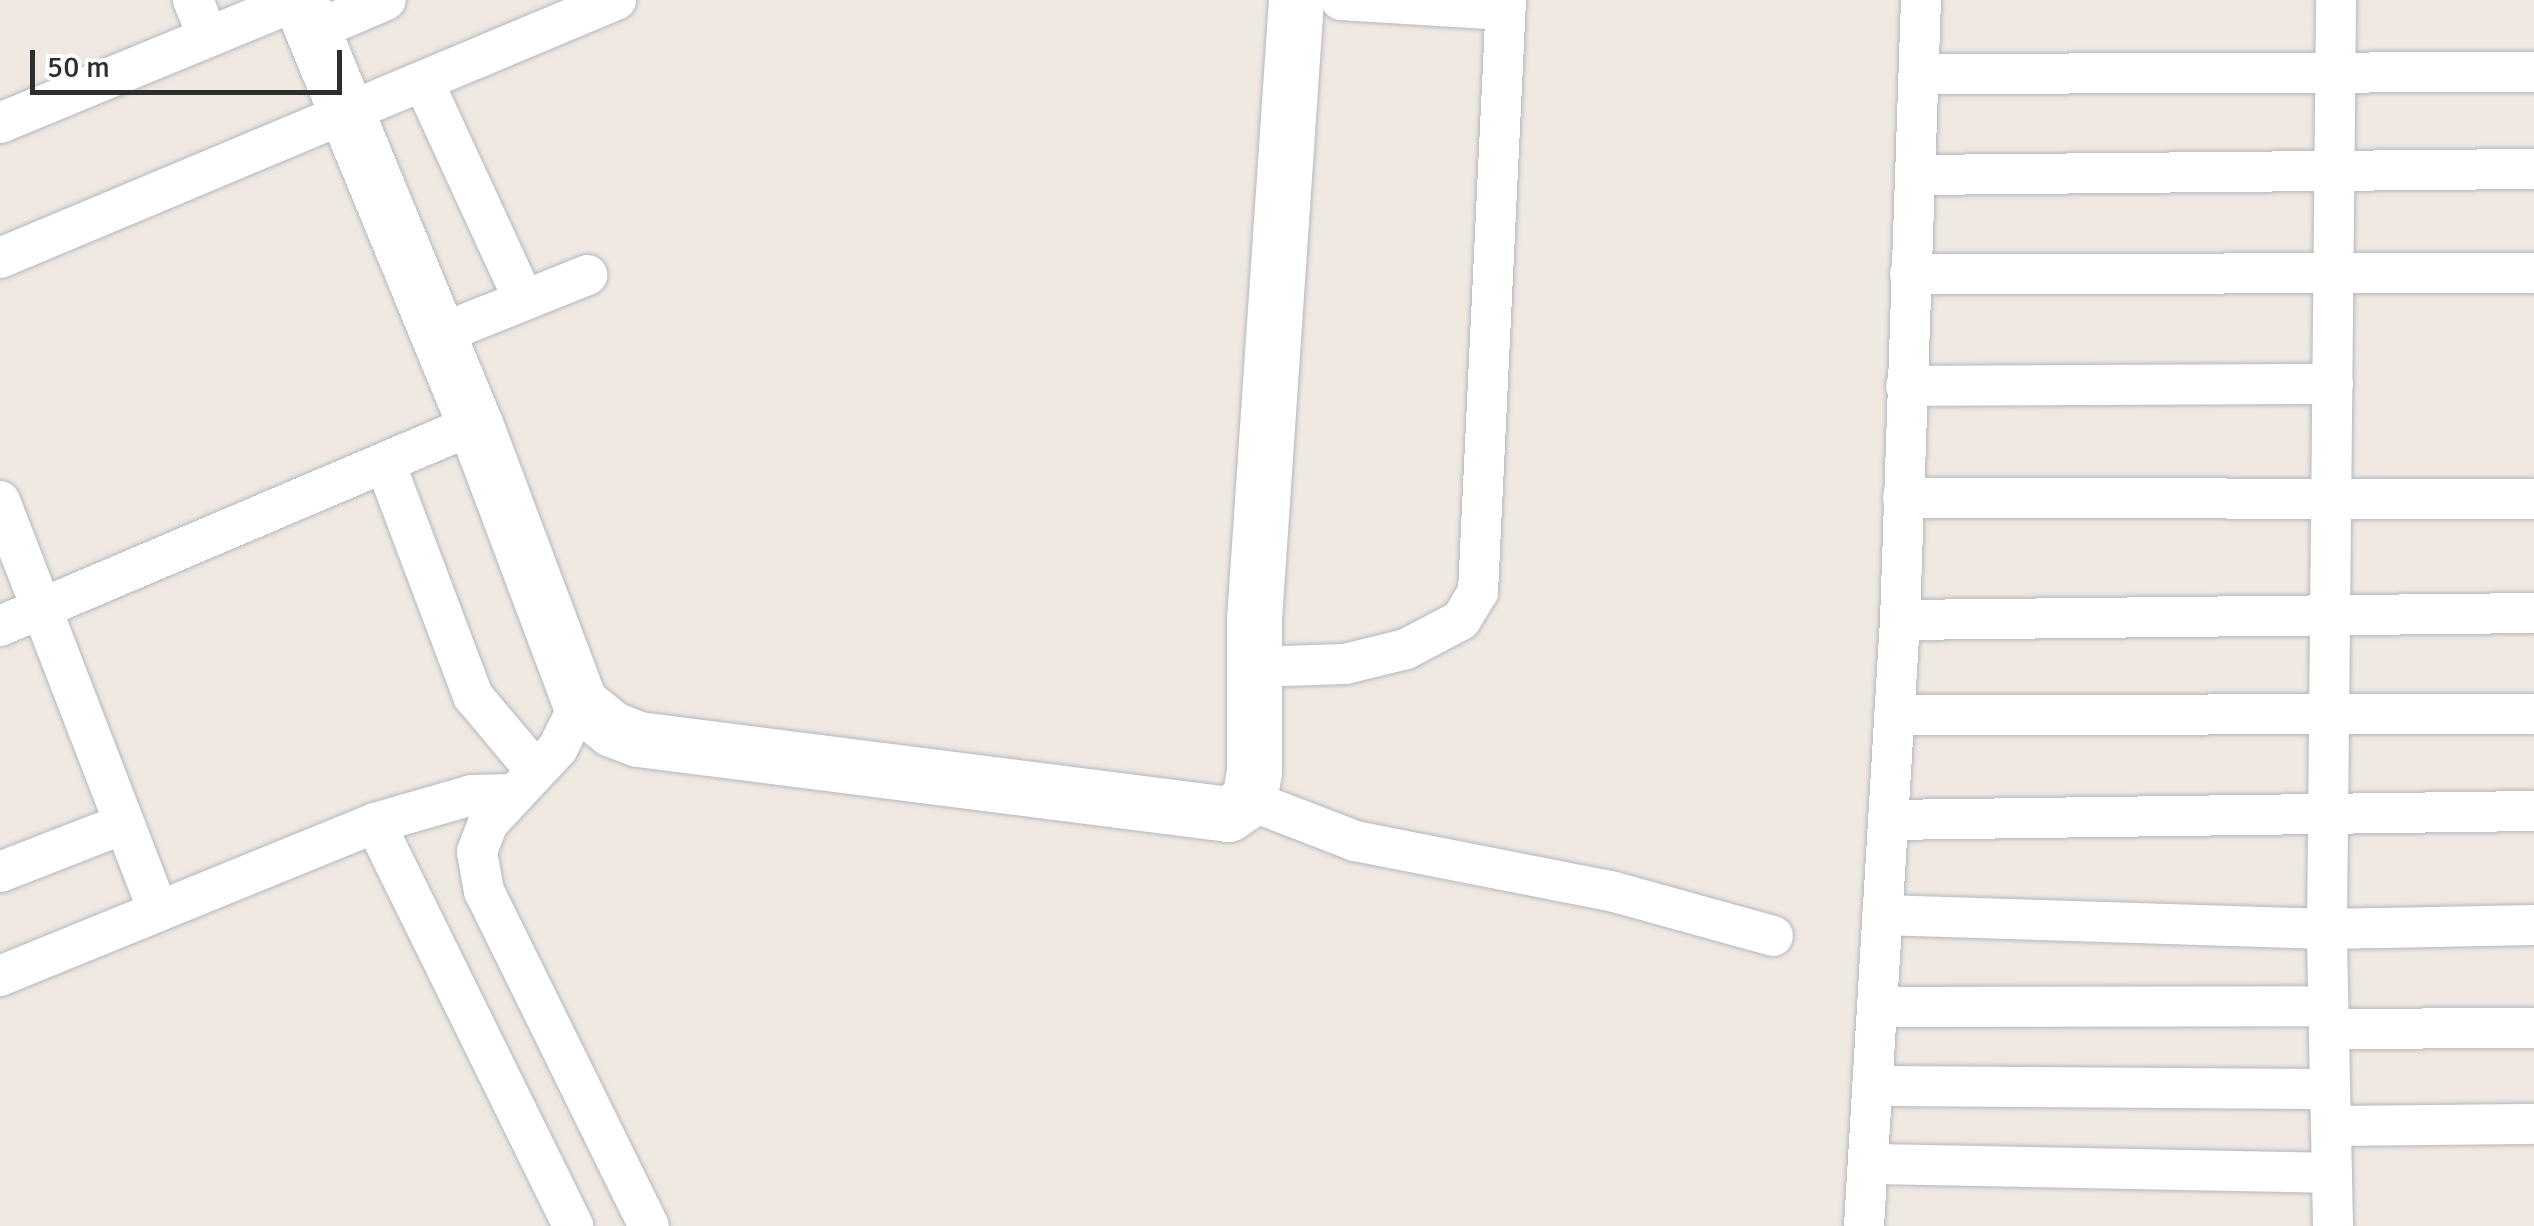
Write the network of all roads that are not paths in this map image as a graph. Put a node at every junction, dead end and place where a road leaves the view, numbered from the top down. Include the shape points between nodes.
1 (193, 0) edge
2 (386, 0) edge
3 (616, 0) edge
4 (1296, 0) edge
5 (1340, 0) edge
6 (1921, 0) edge
7 (2336, 0) edge
8 (1505, 5) edge
9 (304, 10) edge
10 (208, 37) junction
11 (2534, 72) edge
12 (1920, 74) junction
13 (2334, 75) junction
14 (424, 84) junction
15 (347, 116) junction
16 (0, 123) edge
17 (2534, 169) edge
18 (2332, 172) junction
19 (1915, 176) junction
20 (0, 258) edge
21 (587, 274) dead end
22 (1910, 274) junction
23 (2333, 274) junction
24 (2534, 274) edge
25 (524, 300) junction
26 (438, 335) junction
27 (2333, 384) junction
28 (1906, 386) junction
29 (475, 424) junction
30 (385, 463) junction
31 (1904, 498) junction
32 (2333, 499) junction
33 (2534, 499) edge
34 (0, 501) edge
35 (43, 608) junction
36 (2534, 613) edge
37 (2332, 614) junction
38 (1900, 620) junction
39 (0, 626) edge
40 (1252, 667) junction
41 (580, 703) junction
42 (2534, 714) edge
43 (1894, 715) junction
44 (2330, 717) junction
45 (525, 783) junction
46 (1249, 800) junction
47 (2534, 811) edge
48 (2328, 812) junction
49 (1888, 820) junction
50 (374, 823) junction
51 (123, 824) junction
52 (0, 872) edge
53 (158, 910) junction
54 (1882, 915) junction
55 (2534, 925) edge
56 (2327, 929) junction
57 (1773, 936) dead end
58 (0, 976) edge
59 (1877, 1007) junction
60 (2328, 1018) junction
61 (2534, 1028) edge
62 (1872, 1086) junction
63 (2331, 1108) junction
64 (2534, 1124) edge
65 (1868, 1164) junction
66 (2332, 1173) junction
67 (573, 1226) edge
68 (649, 1226) edge
69 (1864, 1226) edge
70 (2333, 1226) edge

1 - 10 street
2 - 9 street
3 - 14 street
4 - 40 street
5 - 8 street
6 - 12 street
7 - 13 street
8 - 40 street via 1478,592 1461,620 1406,649 1345,664
9 - 10 street
9 - 15 street
10 - 16 street
11 - 13 street
12 - 13 street
12 - 19 street
13 - 18 street
14 - 15 street
14 - 25 street
15 - 20 street
15 - 26 street
17 - 18 street
18 - 19 street
18 - 23 street
19 - 22 street
21 - 25 street
22 - 23 street
22 - 28 street
23 - 24 street
23 - 27 street
25 - 26 street
26 - 29 street
27 - 28 street
27 - 32 street
28 - 31 street
29 - 30 street
29 - 41 street
30 - 35 street
30 - 45 street via 472,696
31 - 32 street
31 - 38 street
32 - 33 street
32 - 37 street
34 - 35 street
35 - 39 street
35 - 51 street
36 - 37 street
37 - 38 street
37 - 44 street
38 - 43 street
40 - 46 street
41 - 45 street via 576,720
41 - 46 street via 612,729 638,739 1182,812 1228,814
42 - 44 street
43 - 44 street
43 - 49 street
44 - 48 street
45 - 50 street
45 - 68 street via 488,823 476,852 484,891
46 - 57 street via 1356,841 1611,890
47 - 48 street
48 - 49 street
48 - 56 street
49 - 54 street
50 - 53 street
50 - 67 street
51 - 52 street
51 - 53 street
53 - 58 street
54 - 56 street
54 - 59 street
55 - 56 street
56 - 60 street
59 - 60 street
59 - 62 street
60 - 61 street
60 - 63 street
62 - 63 street
62 - 65 street
63 - 64 street
63 - 66 street
65 - 66 street
65 - 69 street
66 - 70 street

